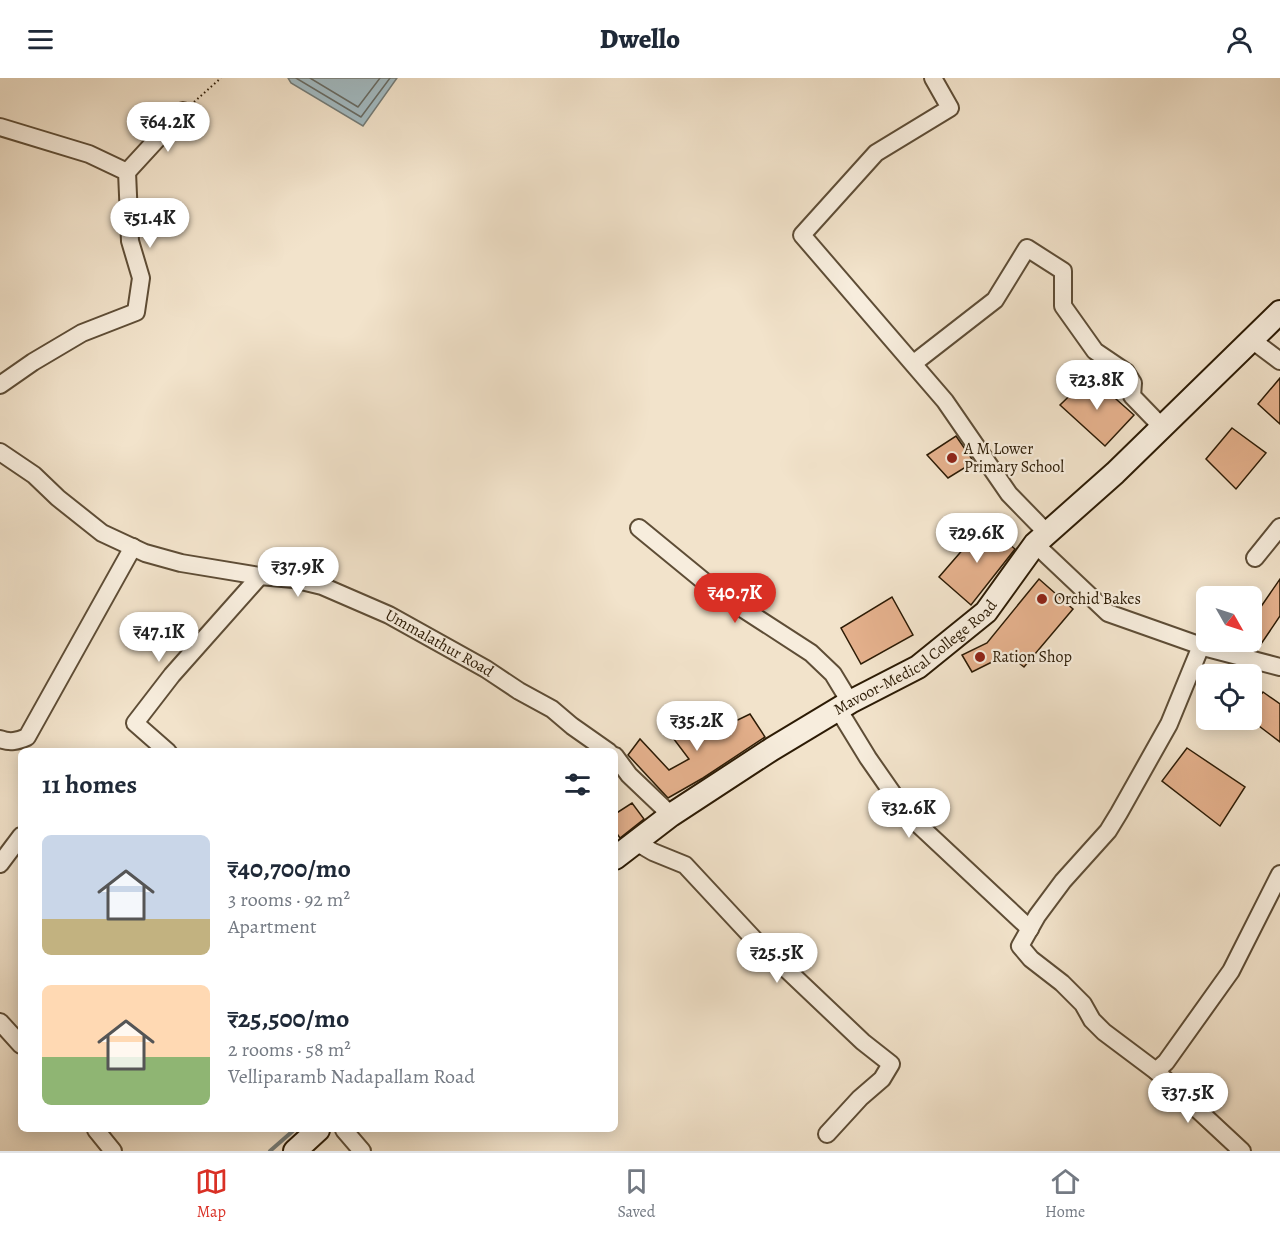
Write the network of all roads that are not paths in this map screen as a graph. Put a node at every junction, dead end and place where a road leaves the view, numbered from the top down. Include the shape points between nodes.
1 (933, 78) edge
2 (183, 111) road end
3 (0, 127) edge
4 (127, 172) junction
5 (1280, 312) edge
6 (1252, 340) junction
7 (1280, 361) edge
8 (914, 363) junction
9 (0, 385) edge
10 (1162, 427) junction
11 (1, 456) edge
12 (1280, 527) edge
13 (639, 528) dead end
14 (1041, 538) junction
15 (1274, 544) edge
16 (133, 547) junction
17 (1255, 558) dead end
18 (260, 576) junction
19 (1196, 644) edge
20 (1199, 652) edge
21 (1224, 652) edge
22 (1280, 667) edge
23 (844, 706) junction
24 (0, 739) edge
25 (20, 746) edge
26 (163, 748) edge
27 (603, 748) edge
28 (618, 760) edge
29 (671, 816) junction
30 (18, 840) edge
31 (636, 842) junction
32 (618, 856) edge
33 (0, 864) edge
34 (1280, 874) edge
35 (1030, 928) junction
36 (0, 1022) edge
37 (18, 1042) edge
38 (1156, 1071) junction
39 (98, 1132) edge
40 (316, 1132) edge
41 (346, 1132) edge
42 (827, 1134) dead end
43 (113, 1151) edge
44 (295, 1151) edge
45 (362, 1151) edge
46 (1242, 1151) edge

1 - 8 street via 950,108 876,153 802,235
2 - 4 street
3 - 4 street via 89,154
4 - 9 street via 130,242 141,278 136,312 82,333
5 - 6 main road, Mavoor-Medical College Road
6 - 7 street
6 - 10 main road, Mavoor-Medical College Road
8 - 10 street via 995,300 1027,249 1063,271 1063,306 1095,351 1126,372 1134,383 1132,396
8 - 14 street
10 - 14 main road, Mavoor-Medical College Road
11 - 16 street, Ummalathur Road via 34,475 102,533
12 - 15 street
13 - 23 street via 717,592 811,653 833,674
14 - 19 street via 1108,613
14 - 23 main road, Mavoor-Medical College Road via 986,612 918,667
15 - 17 street
16 - 18 street, Ummalathur Road via 181,563
16 - 25 street
18 - 26 street via 135,723
18 - 27 street, Ummalathur Road via 322,586 389,615 552,709
20 - 35 street via 1169,724 1119,813
21 - 22 street
23 - 29 main road, Mavoor-Medical College Road
23 - 35 street via 867,758 907,814
24 - 25 street
28 - 29 street
29 - 31 main road, Mavoor-Medical College Road
30 - 33 street
31 - 32 main road, Mavoor-Medical College Road
31 - 42 street via 685,865 766,952 891,1065
34 - 38 street via 1231,971
35 - 38 street via 1020,946 1031,959 1062,983 1104,1032
36 - 37 street
38 - 46 street
39 - 43 street
40 - 44 main road
41 - 45 street

